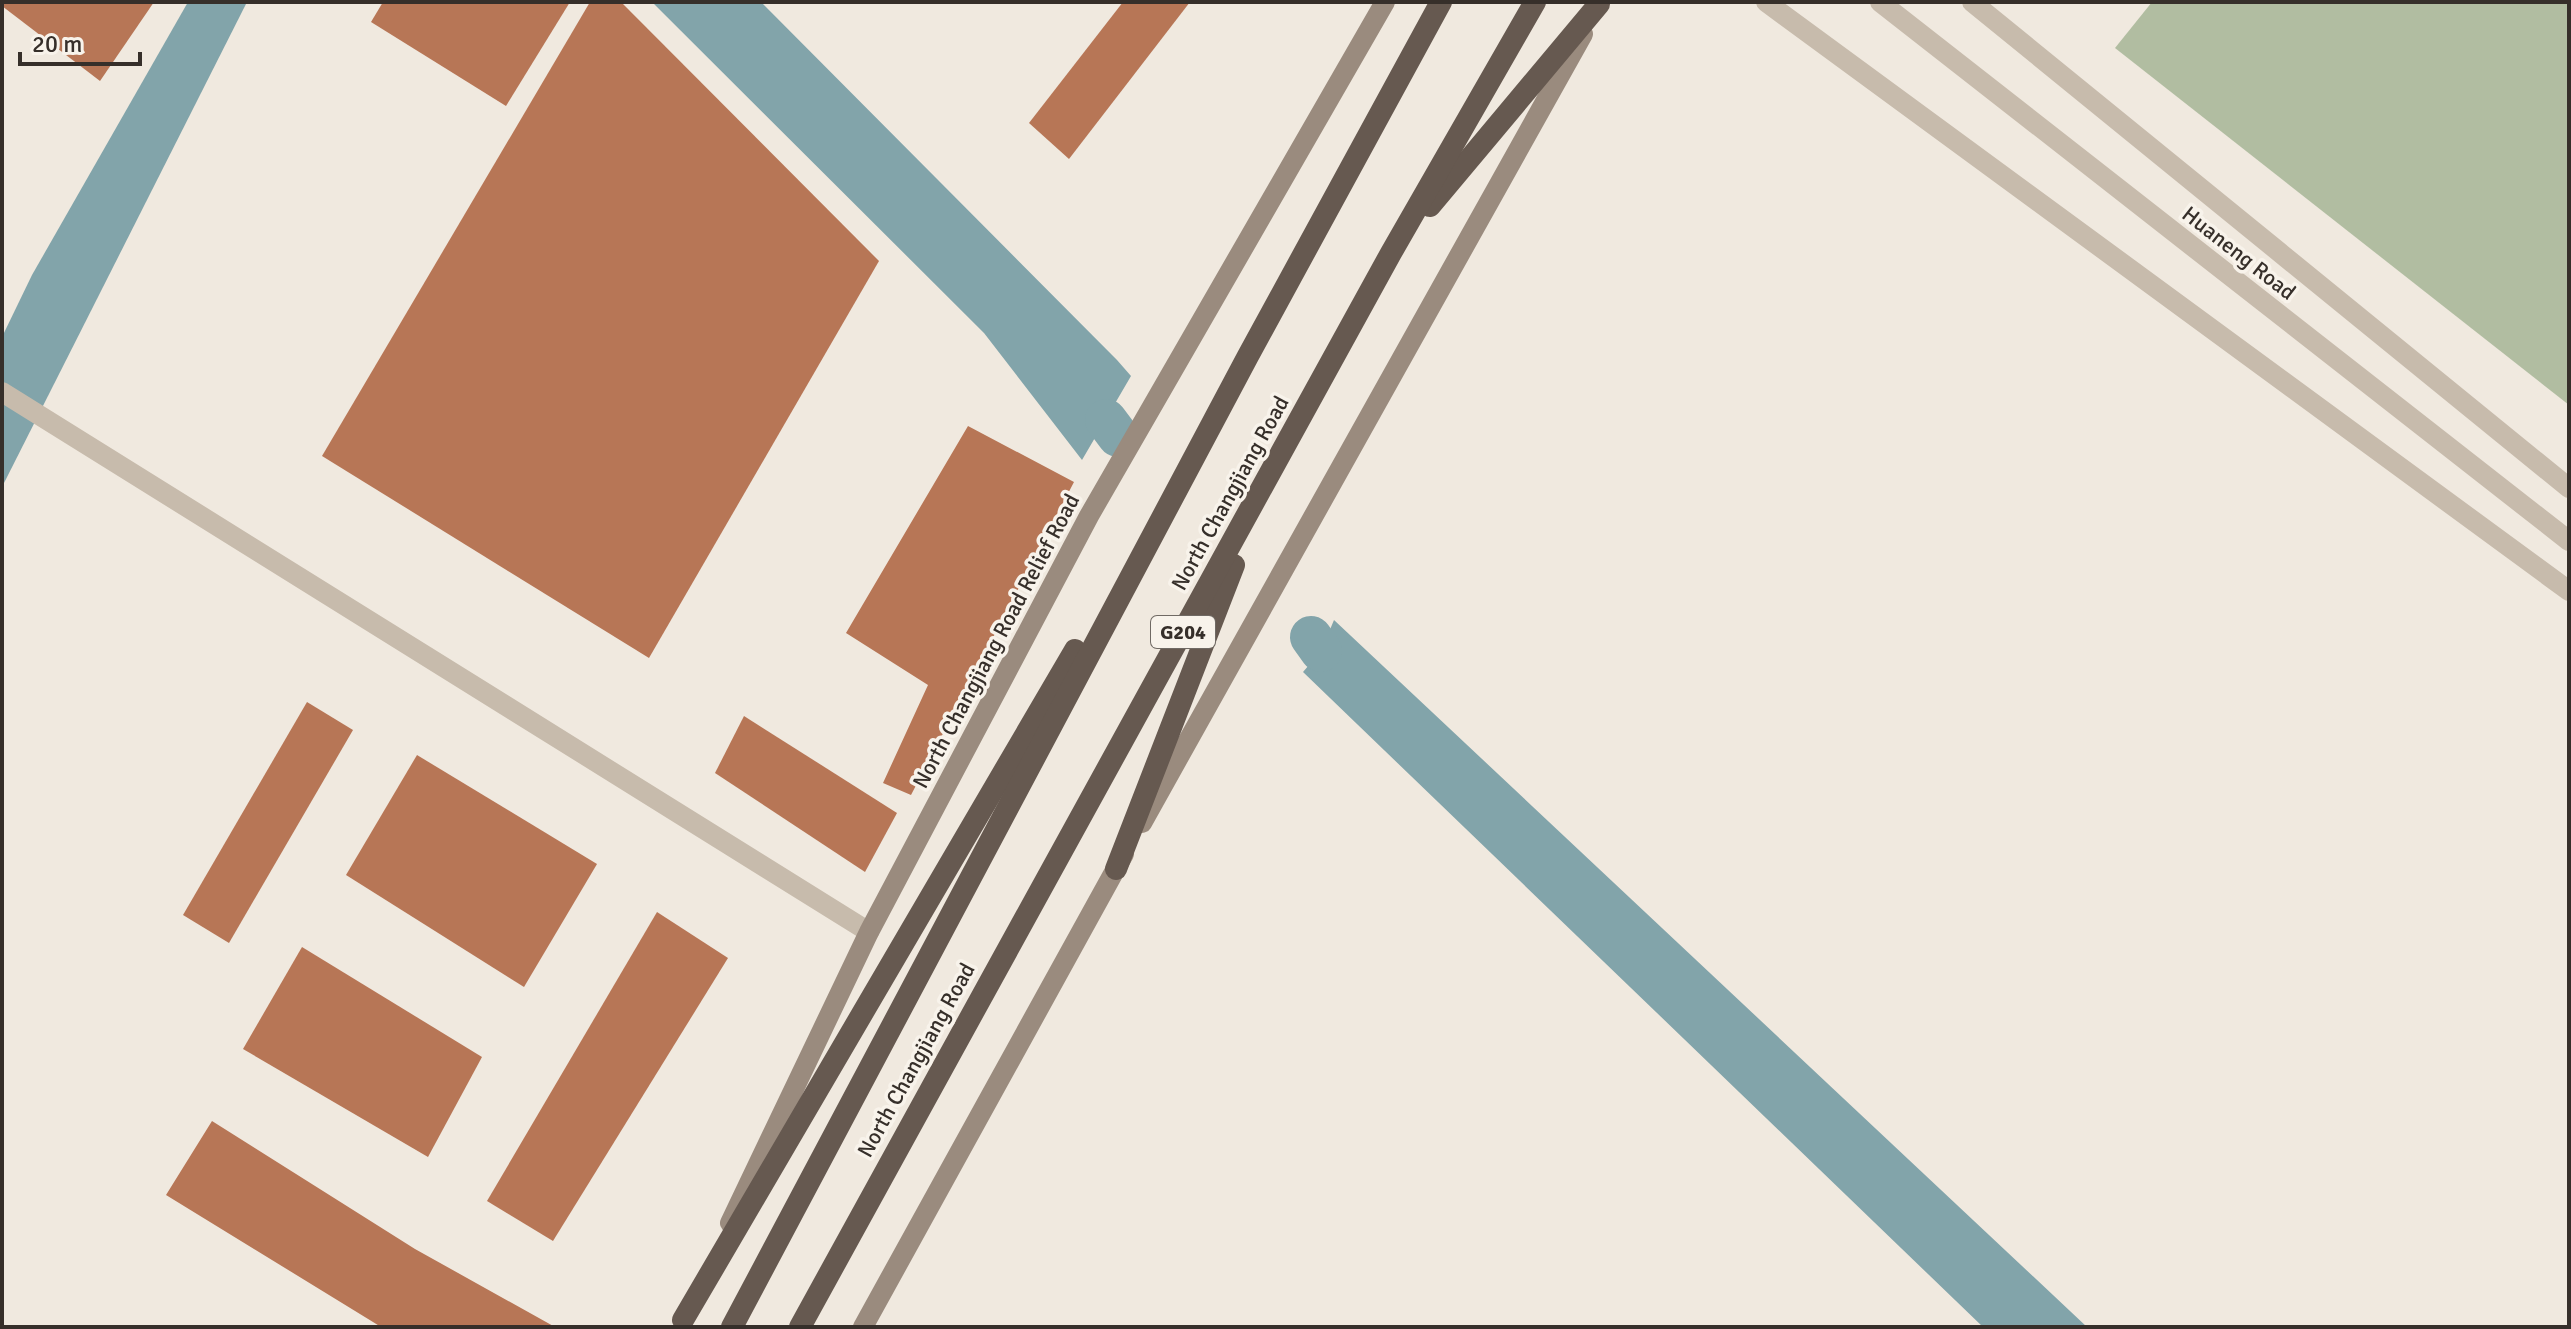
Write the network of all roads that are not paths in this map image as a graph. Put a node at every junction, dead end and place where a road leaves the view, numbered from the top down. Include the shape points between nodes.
1 (1385, 2) edge
2 (1441, 2) edge
3 (1535, 2) edge
4 (1766, 2) edge
5 (1880, 2) edge
6 (1972, 2) edge
7 (1600, 3) edge
8 (1391, 253) junction
9 (1248, 356) junction
10 (2, 392) edge
11 (1265, 485) junction
12 (2569, 488) edge
13 (2569, 541) edge
14 (2569, 591) edge
15 (1116, 869) junction
16 (869, 932) junction
17 (681, 1323) edge
18 (732, 1327) edge
19 (800, 1327) edge
20 (863, 1327) edge

1 - 16 main road, North Changjiang Road Relief Road via 1141,421
2 - 9 highway, North Changjiang Road
3 - 8 highway, North Changjiang Road / G204
4 - 14 street
5 - 13 street, Huaneng Road
6 - 12 street
7 - 8 highway
7 - 15 main road
8 - 11 highway, North Changjiang Road / G204
9 - 17 highway
9 - 18 highway, North Changjiang Road
10 - 16 street
11 - 15 highway
11 - 19 highway, North Changjiang Road / G204
15 - 20 main road
16 - 17 main road, North Changjiang Road Relief Road

